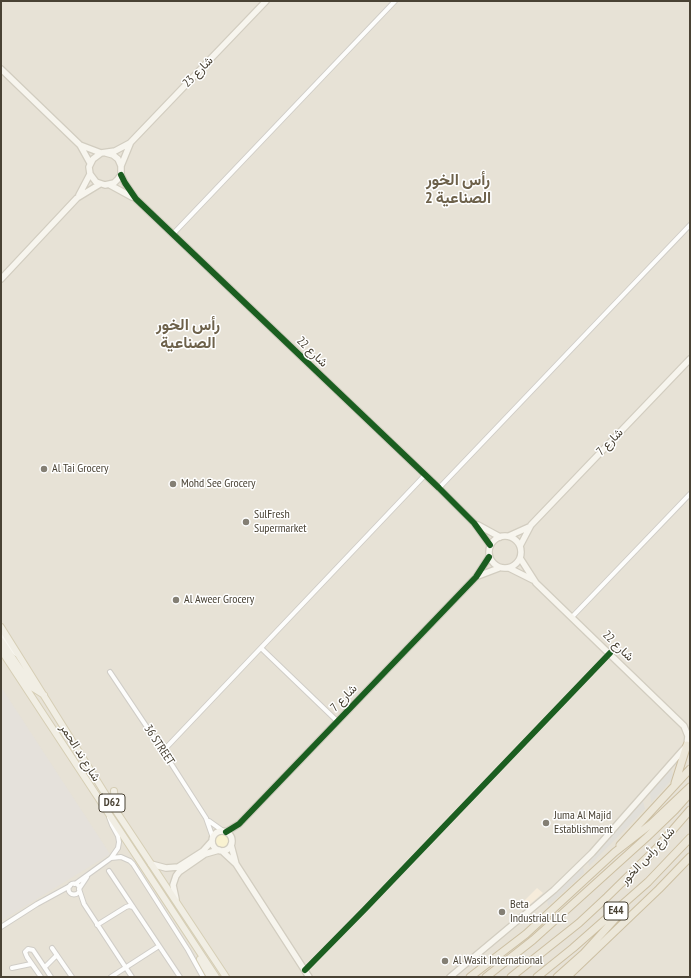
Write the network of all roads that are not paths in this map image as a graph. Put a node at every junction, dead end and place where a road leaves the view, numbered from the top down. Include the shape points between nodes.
1 (266, 1) edge
2 (395, 1) edge
3 (1, 69) edge
4 (130, 143) junction
5 (80, 145) junction
6 (104, 153) junction
7 (90, 163) junction
8 (121, 166) junction
9 (90, 174) junction
10 (121, 175) junction
11 (100, 184) junction
12 (110, 185) junction
13 (77, 198) junction
14 (136, 199) junction
15 (690, 225) edge
16 (173, 234) junction
17 (1, 279) edge
18 (690, 359) edge
19 (425, 475) junction
20 (439, 488) junction
21 (690, 494) edge
22 (474, 523) junction
23 (531, 525) junction
24 (509, 536) junction
25 (500, 537) junction
26 (490, 545) junction
27 (520, 546) junction
28 (489, 557) junction
29 (520, 558) junction
30 (499, 568) junction
31 (509, 568) junction
32 (476, 577) junction
33 (536, 583) junction
34 (572, 617) junction
35 (1, 627) edge
36 (1, 635) edge
37 (1, 641) edge
38 (261, 648) junction
39 (1, 650) edge
40 (610, 653) junction
41 (18, 654) junction
42 (110, 672) dead end
43 (44, 695) junction
44 (337, 721) junction
45 (687, 727) edge
46 (688, 744) edge
47 (163, 751) junction
48 (690, 768) edge
49 (690, 787) edge
50 (672, 789) junction
51 (114, 791) dead end
52 (690, 793) edge
53 (116, 810) junction
54 (690, 810) edge
55 (109, 815) junction
56 (206, 818) junction
57 (239, 824) junction
58 (224, 832) junction
59 (690, 838) edge
60 (213, 839) junction
61 (232, 843) junction
62 (221, 851) junction
63 (615, 852) junction
64 (690, 857) edge
65 (111, 858) junction
66 (152, 864) junction
67 (236, 864) junction
68 (108, 871) dead end
69 (91, 872) junction
70 (648, 882) junction
71 (75, 884) junction
72 (70, 886) junction
73 (79, 889) junction
74 (72, 894) junction
75 (54, 895) junction
76 (127, 898) junction
77 (84, 904) junction
78 (177, 904) junction
79 (126, 907) junction
80 (135, 908) junction
81 (97, 925) junction
82 (1, 927) edge
83 (189, 935) junction
84 (159, 946) junction
85 (52, 948) dead end
86 (57, 954) junction
87 (30, 964) junction
88 (45, 967) junction
89 (12, 968) dead end
90 (125, 968) junction
91 (305, 970) junction
92 (471, 976) edge
93 (41, 977) edge
94 (51, 977) edge
95 (72, 977) edge
96 (111, 977) edge
97 (132, 977) edge
98 (180, 977) edge
99 (203, 977) edge
100 (210, 977) edge
101 (216, 977) edge
102 (226, 977) edge
103 (309, 977) edge
104 (450, 977) edge
105 (486, 977) edge
106 (511, 977) edge
107 (537, 977) edge
108 (557, 977) edge
109 (567, 977) edge

1 - 4 street, شارع 23
2 - 16 street
3 - 5 street
4 - 6 street, شارع 23
4 - 8 street, شارع 23
5 - 6 street
5 - 7 street
6 - 7 street
6 - 8 street via 113,155
7 - 9 street
8 - 10 street
9 - 11 street
9 - 13 street
10 - 12 street
10 - 14 street, شارع 22
11 - 12 street
11 - 13 street
12 - 14 street, شارع 22
13 - 17 street
14 - 16 street, شارع 22
15 - 20 street
16 - 19 street, شارع 22
18 - 23 street, شارع 7
19 - 20 street, شارع 22
19 - 38 street
20 - 22 street, شارع 22
21 - 34 street
22 - 25 street, شارع 22
22 - 26 street, شارع 22
23 - 24 street, شارع 7
23 - 27 street, شارع 7
24 - 25 street
24 - 27 street
25 - 26 street
26 - 28 street
27 - 29 street
28 - 30 street
28 - 32 street
29 - 31 street via 518,563
29 - 33 street, شارع 22
30 - 31 street
30 - 32 street
31 - 33 street, شارع 22
32 - 44 street, شارع 7
33 - 34 street, شارع 22
34 - 40 street, شارع 22
35 - 41 main road, شارع ند الحمر / D62
36 - 41 street
37 - 43 main road via 32,688
38 - 44 street
38 - 47 street
39 - 55 main road, شارع ند الحمر / D62
40 - 45 street, شارع 22
40 - 91 street
41 - 43 main road, شارع ند الحمر / D62
42 - 47 street, 36 STREET
43 - 53 main road, شارع ند الحمر / D62
44 - 57 street, شارع 7
45 - 46 street, شارع 22
46 - 50 highway
46 - 104 street via 592,853 554,890
47 - 56 street, 36 STREET
48 - 50 highway
49 - 63 highway via 651,824
50 - 63 highway
51 - 53 main road
52 - 105 highway via 647,838 545,929
53 - 66 main road, شارع ند الحمر / D62
54 - 106 highway, شارع رأس الخور / E44 via 657,848 607,897
55 - 65 street via 119,842
55 - 83 main road, شارع ند الحمر / D62
56 - 58 street, 36 STREET
56 - 60 street, 36 STREET
57 - 58 street, شارع 7
57 - 61 street, شارع 7
58 - 60 street via 217,833
58 - 61 street via 229,834
59 - 70 highway, شارع رأس الخور / E44
60 - 62 street via 214,847
60 - 66 street via 207,848 178,867 166,868
61 - 62 street
61 - 67 street
62 - 67 street
62 - 78 street via 205,854 179,872 173,885
63 - 92 highway via 530,930
64 - 109 highway
65 - 69 street
65 - 99 street via 126,858 133,864
66 - 78 main road, شارع ند الحمر / D62
67 - 91 street
68 - 76 street
69 - 71 street
69 - 73 street
70 - 107 highway, شارع رأس الخور / E44
70 - 108 highway via 584,953
71 - 72 street
71 - 73 street
72 - 74 street via 68,890
72 - 75 street
73 - 74 street via 78,893
73 - 77 street
74 - 75 street
74 - 77 street
75 - 82 street
76 - 79 street
76 - 80 street
77 - 81 street
78 - 102 main road, شارع ند الحمر / D62
79 - 80 street
79 - 81 street
80 - 84 street
81 - 90 street
83 - 100 main road
83 - 101 main road, شارع ند الحمر / D62
84 - 90 street
84 - 98 street
85 - 86 street
86 - 88 street
86 - 95 street
87 - 88 street via 25,952 30,949
87 - 89 street
87 - 93 street
88 - 94 street
90 - 96 street
90 - 97 street
91 - 103 street

